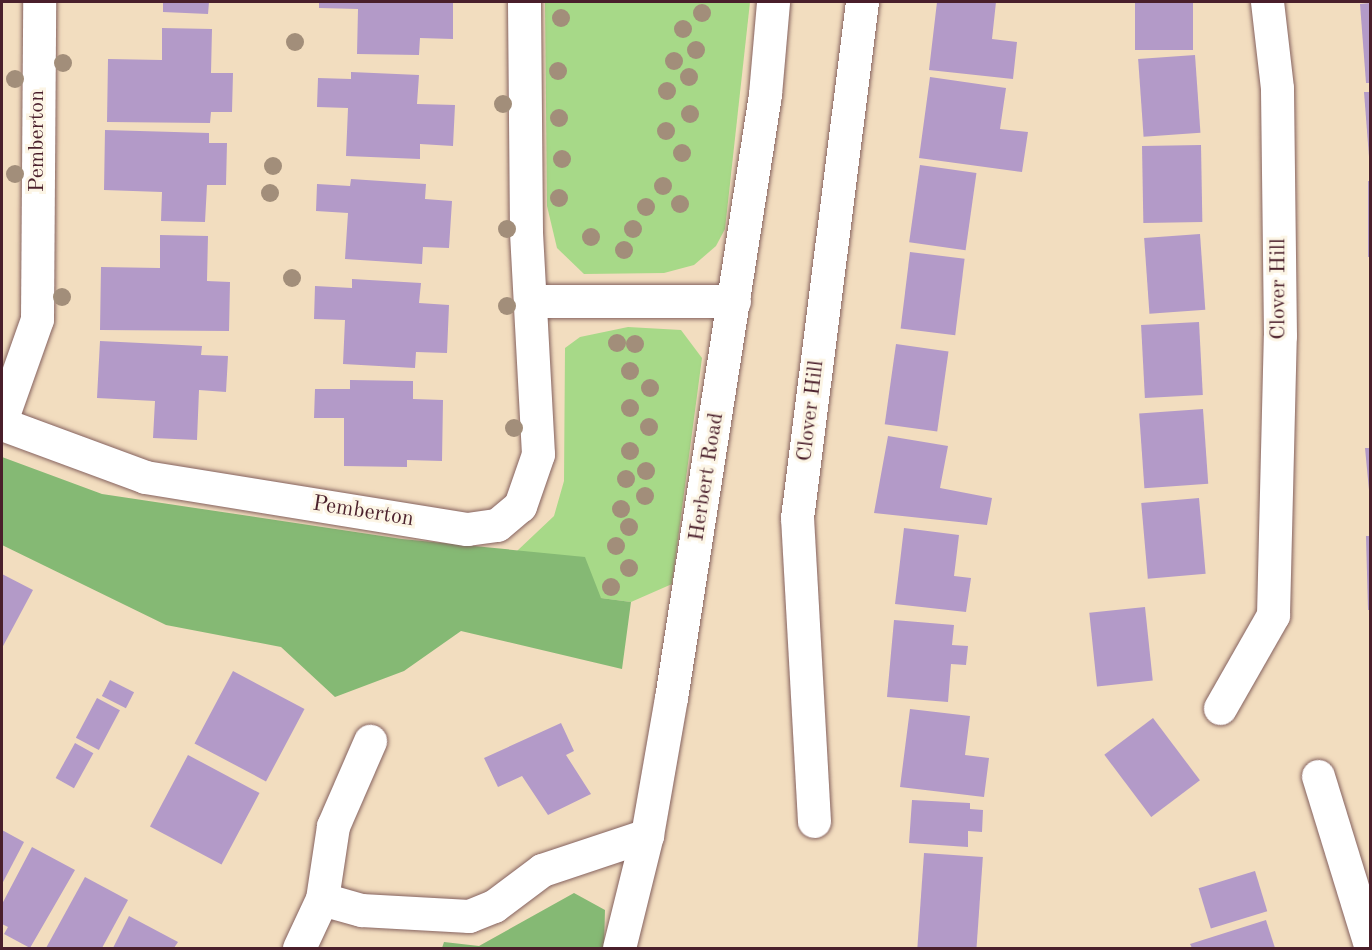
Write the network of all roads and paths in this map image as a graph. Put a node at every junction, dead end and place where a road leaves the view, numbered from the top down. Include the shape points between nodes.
1 (39, 2) edge
2 (524, 2) edge
3 (773, 2) edge
4 (862, 2) edge
5 (1267, 2) edge
6 (533, 301) junction
7 (734, 301) junction
8 (2, 418) edge
9 (2, 424) edge
10 (1220, 708) dead end
11 (370, 741) dead end
12 (1318, 776) dead end
13 (814, 822) dead end
14 (647, 835) junction
15 (322, 899) junction
16 (1371, 945) edge
17 (299, 948) edge
18 (619, 948) edge

1 - 8 street, Pemberton via 38,319
2 - 6 street, Pemberton via 526,232
3 - 7 street, Herbert Road via 765,94
4 - 13 street, Clover Hill via 797,518
5 - 10 street, Clover Hill via 1277,88 1280,336 1273,615
6 - 7 street
6 - 9 street, Pemberton via 537,454 520,506 497,525 466,529 146,477
7 - 14 street, Herbert Road
11 - 15 street via 333,826
12 - 16 street
14 - 15 street via 542,870 494,906 469,916 361,910
14 - 18 street, Herbert Road
15 - 17 street

